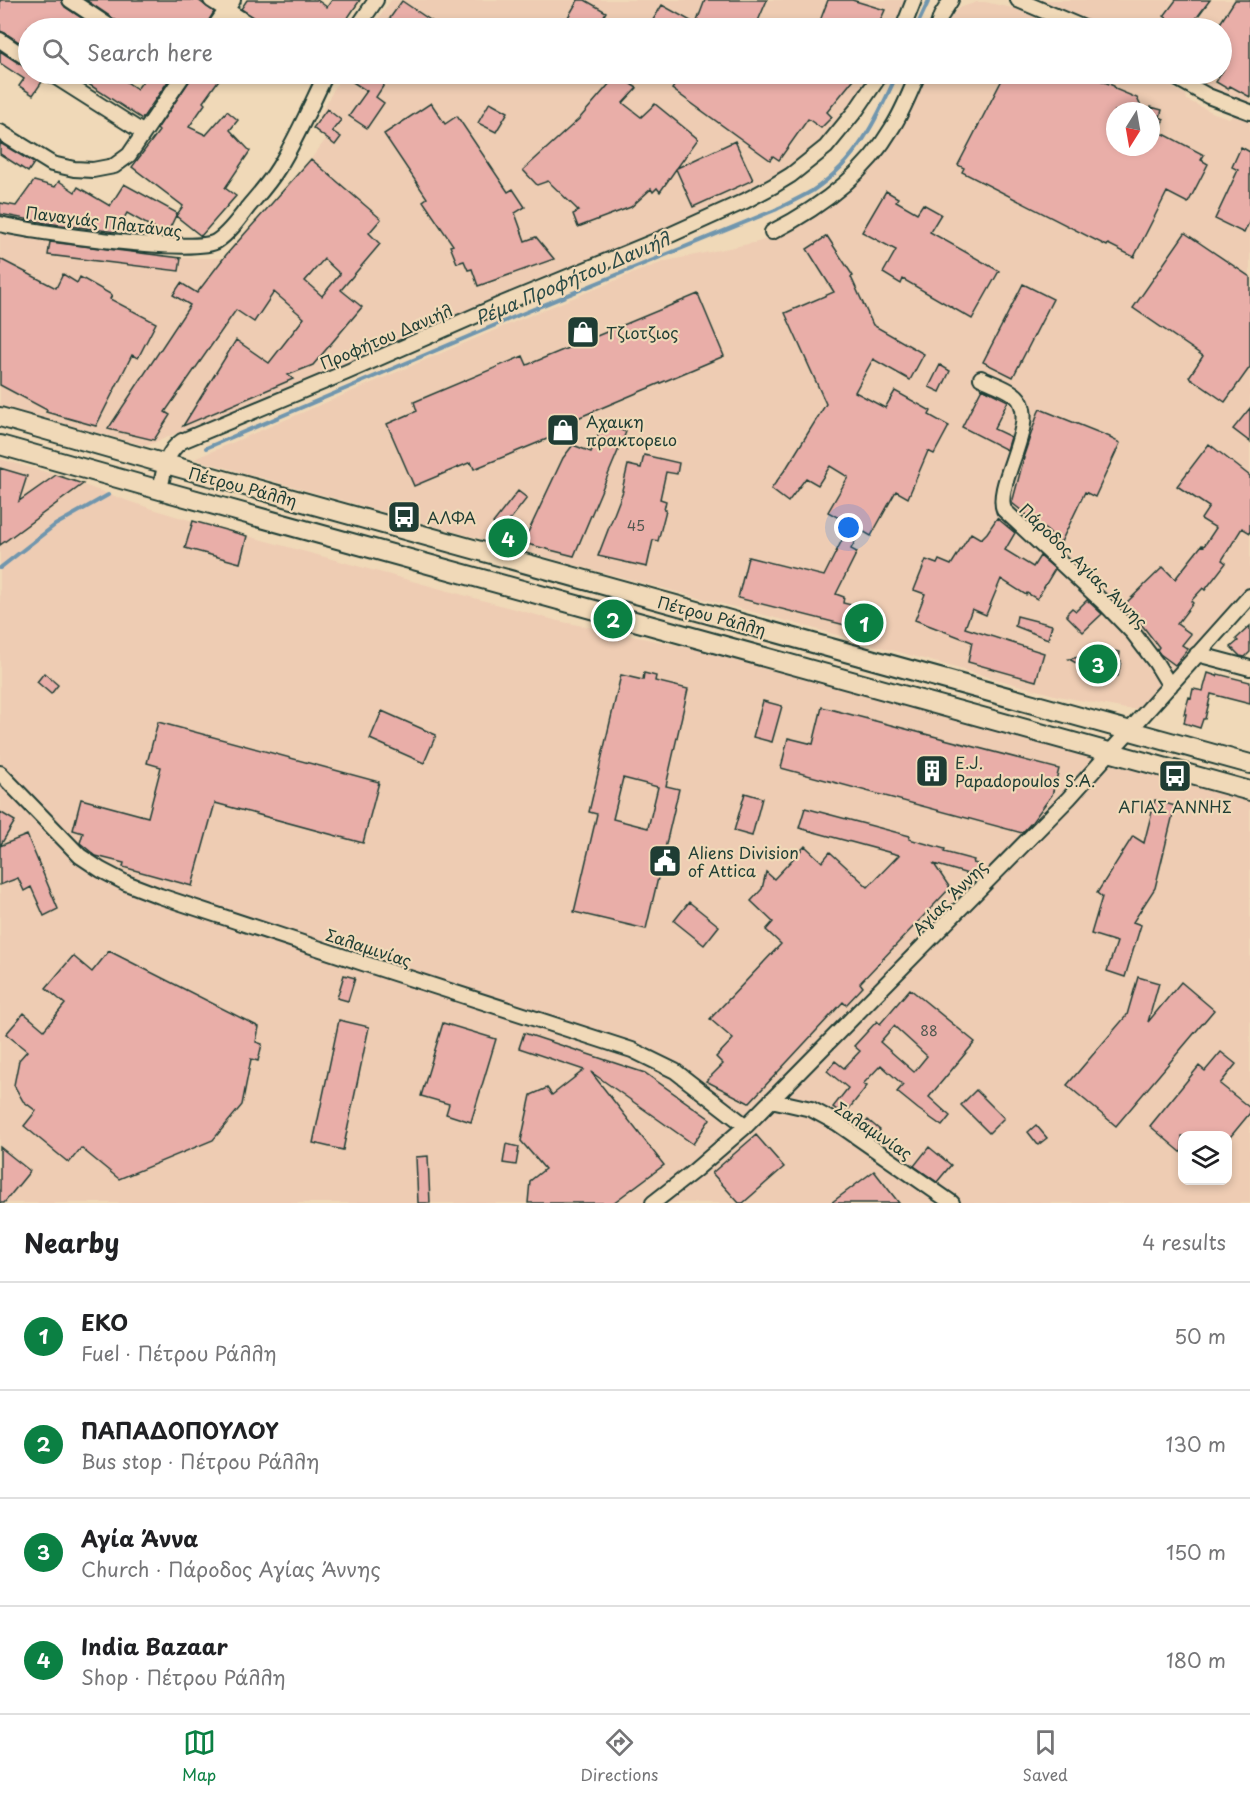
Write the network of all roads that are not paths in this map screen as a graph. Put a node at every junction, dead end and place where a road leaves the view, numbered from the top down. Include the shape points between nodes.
1 (70, 0) edge
2 (211, 0) edge
3 (376, 0) edge
4 (914, 0) edge
5 (942, 0) edge
6 (950, 0) edge
7 (1018, 0) edge
8 (230, 5) edge
9 (97, 18) edge
10 (221, 18) edge
11 (244, 18) edge
12 (364, 18) edge
13 (907, 18) edge
14 (940, 18) edge
15 (1060, 18) edge
16 (0, 40) edge
17 (18, 52) edge
18 (67, 84) edge
19 (176, 84) edge
20 (321, 84) edge
21 (874, 84) edge
22 (913, 84) edge
23 (1187, 84) edge
24 (1250, 112) edge
25 (0, 132) edge
26 (144, 133) junction
27 (0, 224) edge
28 (772, 232) dead end
29 (981, 378) dead end
30 (0, 417) edge
31 (0, 445) edge
32 (166, 464) junction
33 (160, 490) junction
34 (1250, 596) edge
35 (1197, 654) junction
36 (1250, 668) edge
37 (1170, 686) junction
38 (1130, 730) junction
39 (1110, 753) junction
40 (1250, 764) edge
41 (0, 773) edge
42 (1250, 791) edge
43 (771, 1100) junction
44 (746, 1126) junction
45 (653, 1203) edge
46 (952, 1203) edge

1 - 9 street
2 - 8 street
3 - 12 street
4 - 13 street
5 - 6 street
6 - 14 street
7 - 15 street
8 - 10 street
8 - 11 street
16 - 17 street
18 - 26 street
19 - 26 street
20 - 27 street, Παναγιάς Πλατάνας via 279,167 217,242 191,247 150,245
21 - 32 street, Προφήτου Δανιήλ via 826,147 773,186 670,235 182,441 170,452
22 - 28 street via 891,129 866,162 815,208
23 - 24 street
25 - 26 street via 52,164 93,170 122,161
29 - 37 street, Πάροδος Αγίας Άννης via 1014,394 1023,412 1022,432 1002,497 1004,510 1134,634
30 - 32 main road, Πέτρου Ράλλη
31 - 33 main road, Πέτρου Ράλλη
32 - 33 street, Προφήτου Δανιήλ
32 - 38 main road, Πέτρου Ράλλη
33 - 39 main road, Πέτρου Ράλλη
34 - 35 street, Αγίας Άννης
35 - 36 street
35 - 37 street, Αγίας Άννης
37 - 38 street, Αγίας Άννης
38 - 39 street, Αγίας Άννης
38 - 40 main road, Πέτρου Ράλλη
39 - 42 main road, Πέτρου Ράλλη
39 - 43 street, Αγίας Άννης
41 - 44 street, Σαλαμινίας via 80,856 126,883 632,1050 675,1071
43 - 44 street, Αγίας Άννης
43 - 46 street, Σαλαμινίας via 811,1109 830,1119
44 - 45 street, Αγίας Άννης

